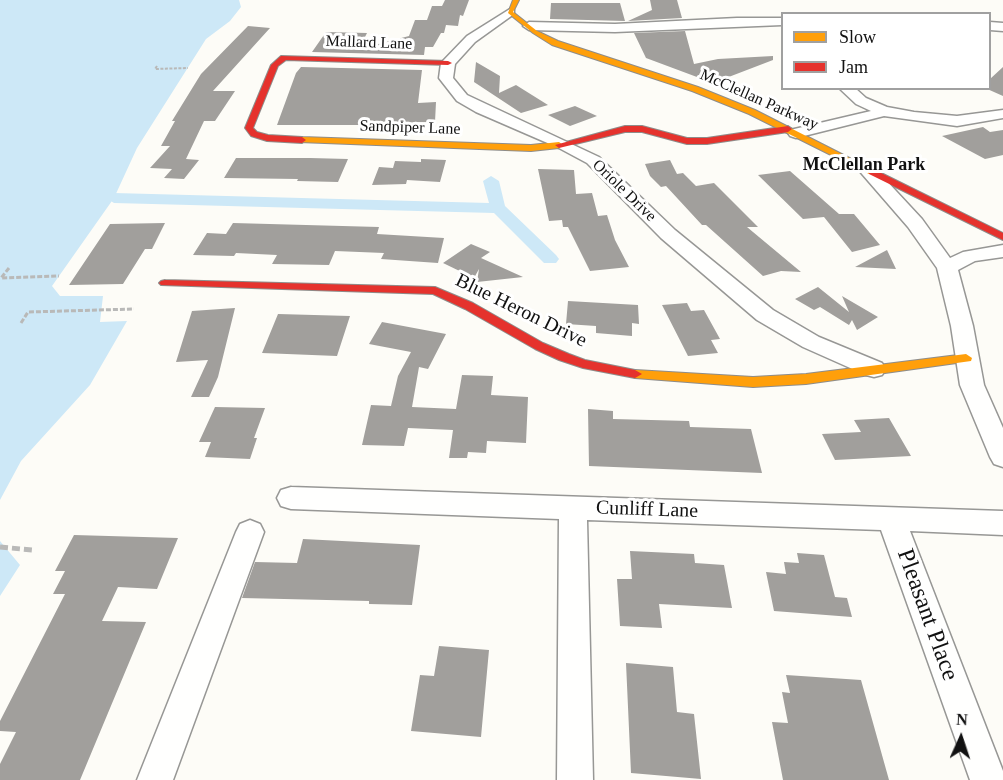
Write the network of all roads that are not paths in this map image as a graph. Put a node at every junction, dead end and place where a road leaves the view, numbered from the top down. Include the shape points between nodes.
1 (513, 6) edge
2 (770, 7) dead end
3 (781, 22) edge
4 (707, 23) junction
5 (529, 26) junction
6 (769, 34) dead end
7 (448, 63) junction
8 (848, 90) edge
9 (883, 111) junction
10 (1003, 114) edge
11 (792, 131) junction
12 (254, 134) joint
13 (566, 145) junction
14 (864, 167) junction
15 (1000, 234) edge
16 (993, 252) edge
17 (947, 268) junction
18 (165, 283) dead end
19 (966, 358) junction
20 (874, 369) junction
21 (1003, 457) edge
22 (291, 498) dead end
23 (573, 508) junction
24 (891, 518) junction
25 (1003, 523) edge
26 (250, 532) dead end
27 (155, 780) edge
28 (575, 780) edge
29 (988, 780) edge

1 - 5 street, McClellan Parkway
1 - 7 street
2 - 3 street
3 - 4 street
4 - 5 street via 615,28
4 - 6 street
5 - 11 street, McClellan Parkway via 567,48 695,89
7 - 12 street, Mallard Lane via 288,57 278,60 249,128
7 - 13 street, Oriole Drive via 446,78 462,98
8 - 9 street
9 - 10 street via 957,121
9 - 11 street
11 - 13 street, Sandpiper Lane via 687,141 642,129 625,129
11 - 14 street, McClellan Parkway
12 - 13 street, Sandpiper Lane via 368,144 531,148
13 - 20 street, Oriole Drive via 598,164 668,234 765,315 811,342
14 - 15 street, McClellan Parkway
14 - 17 street via 915,224
16 - 17 street
17 - 19 street
18 - 20 street, Blue Heron Drive via 435,291 564,357 647,377 753,382
19 - 20 street, Blue Heron Drive
19 - 21 street via 972,385
22 - 23 street, Cunliff Lane
23 - 24 street, Cunliff Lane
23 - 28 street
24 - 25 street, Cunliff Lane
24 - 29 street, Pleasant Place
26 - 27 street

